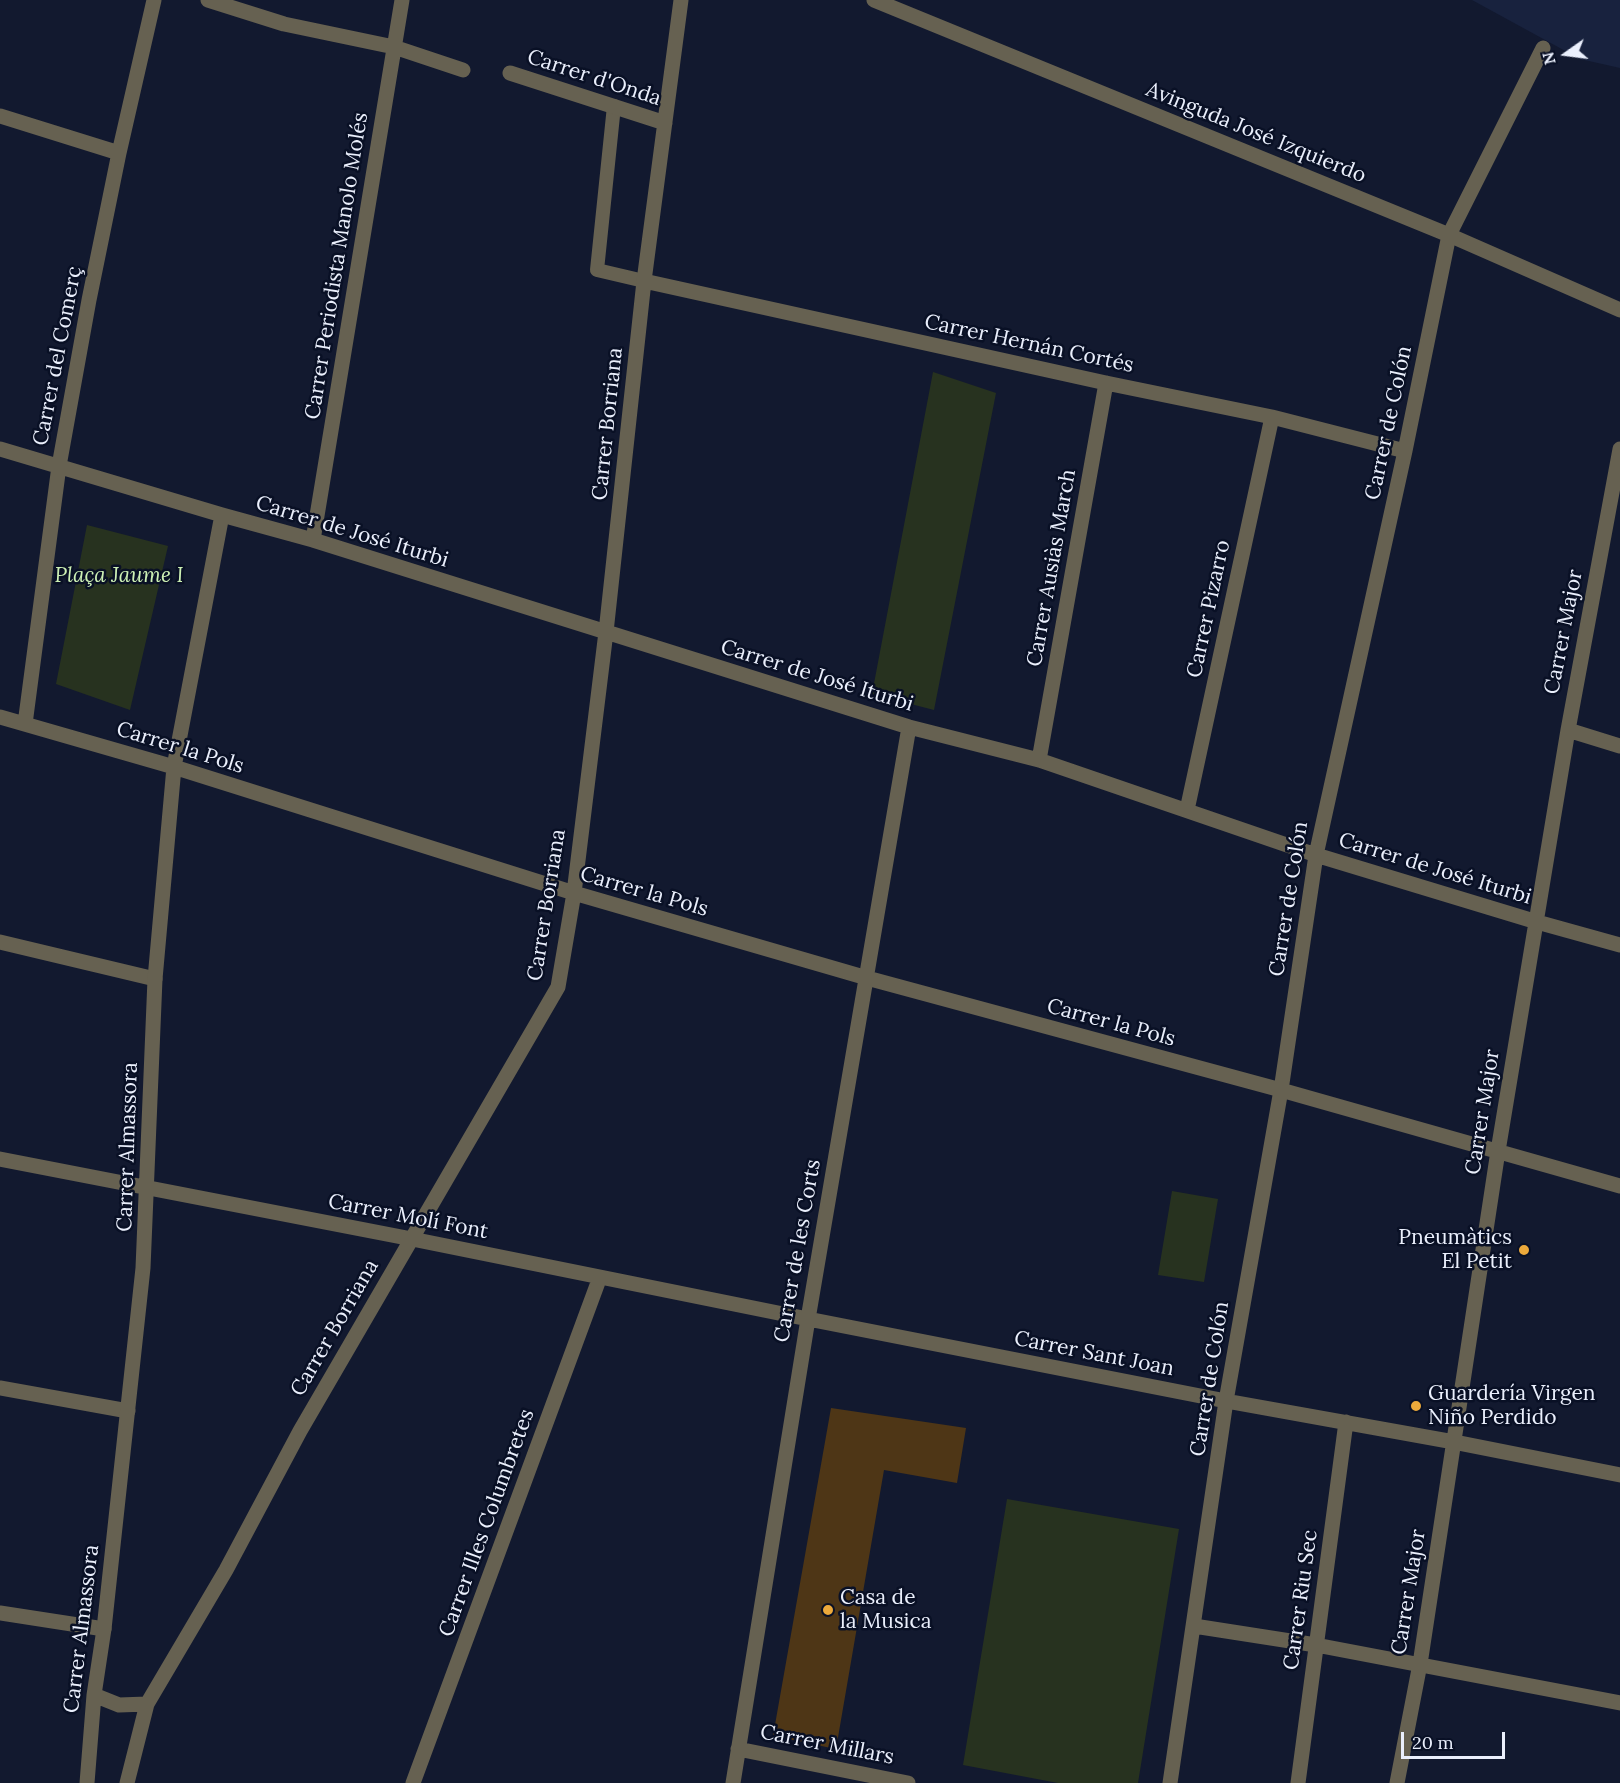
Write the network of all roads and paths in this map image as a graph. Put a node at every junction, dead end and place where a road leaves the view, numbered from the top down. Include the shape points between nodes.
1 (154, 0) edge
2 (208, 0) edge
3 (402, 0) edge
4 (681, 0) edge
5 (874, 0) edge
6 (394, 47) junction
7 (1543, 48) dead end
8 (463, 70) dead end
9 (510, 74) dead end
10 (614, 106) junction
11 (0, 116) edge
12 (665, 123) junction
13 (119, 153) junction
14 (1449, 235) junction
15 (644, 281) junction
16 (1620, 310) edge
17 (1106, 383) junction
18 (1272, 417) junction
19 (0, 449) edge
20 (1620, 449) edge
21 (1405, 451) junction
22 (59, 466) junction
23 (222, 515) junction
24 (314, 540) junction
25 (606, 632) junction
26 (0, 717) edge
27 (25, 724) junction
28 (909, 727) junction
29 (1568, 730) junction
30 (1620, 746) edge
31 (1040, 760) junction
32 (174, 766) junction
33 (1187, 810) junction
34 (1316, 855) junction
35 (573, 893) junction
36 (1537, 922) junction
37 (0, 942) edge
38 (1620, 945) edge
39 (867, 978) junction
40 (155, 979) junction
41 (1281, 1090) junction
42 (1498, 1151) junction
43 (0, 1159) edge
44 (1620, 1186) edge
45 (148, 1189) junction
46 (412, 1239) junction
47 (600, 1277) junction
48 (808, 1319) junction
49 (0, 1388) edge
50 (1226, 1401) junction
51 (128, 1411) junction
52 (1346, 1422) junction
53 (1454, 1442) junction
54 (1620, 1475) edge
55 (0, 1613) edge
56 (1194, 1626) junction
57 (104, 1629) junction
58 (1316, 1645) junction
59 (1420, 1664) junction
60 (94, 1695) junction
61 (1620, 1703) edge
62 (147, 1704) junction
63 (738, 1749) junction
64 (87, 1783) edge
65 (127, 1783) edge
66 (413, 1783) edge
67 (733, 1783) edge
68 (908, 1783) edge
69 (1170, 1783) edge
70 (1298, 1783) edge
71 (1397, 1783) edge

1 - 13 street, Carrer del Comerç
2 - 6 street via 284,24
3 - 6 street, Carrer Periodista Manolo Molés
4 - 12 street, Carrer Borriana
5 - 14 street, Avinguda José Izquierdo
6 - 8 street
6 - 24 street, Carrer Periodista Manolo Molés
7 - 14 street, Carrer de Colón
9 - 10 street, Carrer d'Onda
10 - 12 street, Carrer d'Onda
10 - 15 lane via 597,270
11 - 13 street
12 - 15 street, Carrer Borriana
13 - 22 street, Carrer del Comerç
14 - 16 street, Avinguda José Izquierdo
14 - 21 street, Carrer de Colón
15 - 17 street, Carrer Hernán Cortés
15 - 25 street, Carrer Borriana
17 - 18 street, Carrer Hernán Cortés
17 - 31 street, Carrer Ausiàs March
18 - 21 street, Carrer Hernán Cortés
18 - 33 street, Carrer Pizarro
19 - 22 street, Carrer de José Iturbi
20 - 29 street, Carrer Major
21 - 34 street, Carrer de Colón
22 - 23 street, Carrer de José Iturbi
22 - 27 street, Carrer del Comerç
23 - 24 street, Carrer de José Iturbi
23 - 32 street, Carrer Almassora
24 - 25 street, Carrer de José Iturbi
25 - 28 street, Carrer de José Iturbi
25 - 35 street, Carrer Borriana
26 - 27 street, Carrer la Pols
27 - 32 street, Carrer la Pols
28 - 31 street, Carrer de José Iturbi
28 - 39 street, Carrer de les Corts
29 - 30 street
29 - 36 street, Carrer Major
31 - 33 street, Carrer de José Iturbi
32 - 35 street, Carrer la Pols
32 - 40 street, Carrer Almassora
33 - 34 street, Carrer de José Iturbi
34 - 36 street, Carrer de José Iturbi
34 - 41 street, Carrer de Colón
35 - 39 street, Carrer la Pols
35 - 46 street, Carrer Borriana via 558,987
36 - 38 street, Carrer de José Iturbi
36 - 42 street, Carrer Major
37 - 40 street
39 - 41 street, Carrer la Pols
39 - 48 street, Carrer de les Corts
40 - 45 street, Carrer Almassora
41 - 42 street, Carrer la Pols
41 - 50 street, Carrer de Colón
42 - 44 street, Carrer la Pols
42 - 53 street, Carrer Major
43 - 45 street, Carrer Molí Font
45 - 46 street, Carrer Molí Font
45 - 51 street, Carrer Almassora
46 - 47 street, Carrer Molí Font
46 - 62 street, Carrer Borriana
47 - 48 street, Carrer Molí Font
47 - 66 street, Carrer Illes Columbretes
48 - 50 street, Carrer Sant Joan
48 - 63 street, Carrer de les Corts
49 - 51 street
50 - 52 street, Carrer Sant Joan
50 - 56 street, Carrer de Colón
51 - 57 street, Carrer Almassora
52 - 53 street, Carrer Sant Joan
52 - 58 street, Carrer Riu Sec
53 - 54 street, Carrer Sant Joan
53 - 59 street, Carrer Major
55 - 57 street
56 - 58 street
56 - 69 street, Carrer de Colón
57 - 60 street, Carrer Almassora
58 - 59 street
58 - 70 street, Carrer Riu Sec
59 - 61 street
59 - 71 street, Carrer Major
60 - 62 street via 119,1705
60 - 64 street, Carrer Almassora
62 - 65 street, Carrer Borriana
63 - 67 street, Carrer de les Corts
63 - 68 street, Carrer Millars

